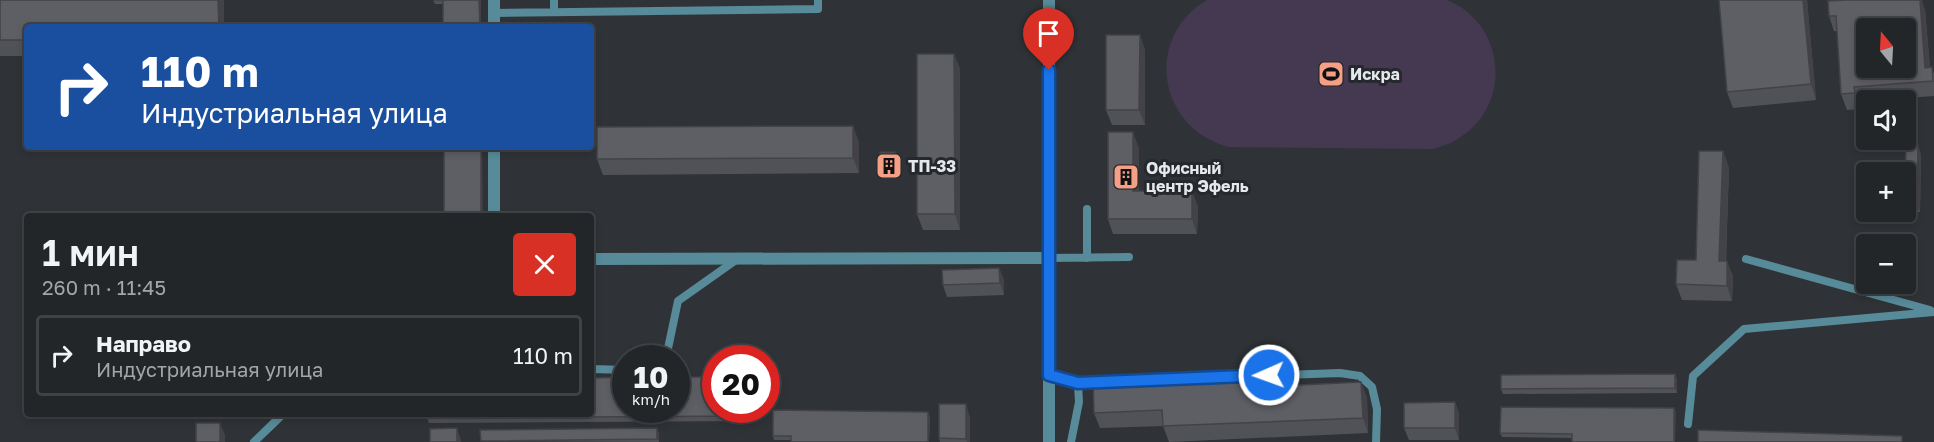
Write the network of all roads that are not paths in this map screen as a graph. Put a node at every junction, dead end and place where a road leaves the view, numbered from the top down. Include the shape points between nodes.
1 (494, 0) edge
2 (554, 0) edge
3 (818, 0) edge
4 (1049, 0) edge
5 (554, 12) junction
6 (494, 13) junction
7 (494, 24) edge
8 (494, 150) edge
9 (1087, 209) dead end
10 (494, 213) edge
11 (1129, 257) dead end
12 (739, 258) junction
13 (1049, 258) junction
14 (1087, 258) junction
15 (594, 259) edge
16 (1746, 260) dead end
17 (1934, 311) edge
18 (669, 345) edge
19 (594, 369) edge
20 (612, 369) edge
21 (1049, 375) junction
22 (1245, 376) edge
23 (1114, 381) edge
24 (1078, 383) junction
25 (280, 417) edge
26 (1688, 424) dead end
27 (254, 442) edge
28 (1049, 442) edge
29 (1071, 442) edge
30 (1376, 442) edge

1 - 6 street
2 - 5 lane
3 - 5 lane via 818,9
4 - 13 street
5 - 6 lane
6 - 7 street
8 - 10 street
9 - 14 lane
11 - 14 lane
12 - 13 street
12 - 15 street
12 - 18 lane via 678,301
13 - 14 lane
13 - 21 street
16 - 17 lane
17 - 26 lane via 1744,329 1693,376
19 - 20 lane
21 - 24 lane
21 - 28 street
22 - 30 lane via 1360,376 1372,387 1375,398
23 - 24 lane
24 - 29 lane via 1079,402
25 - 27 lane

